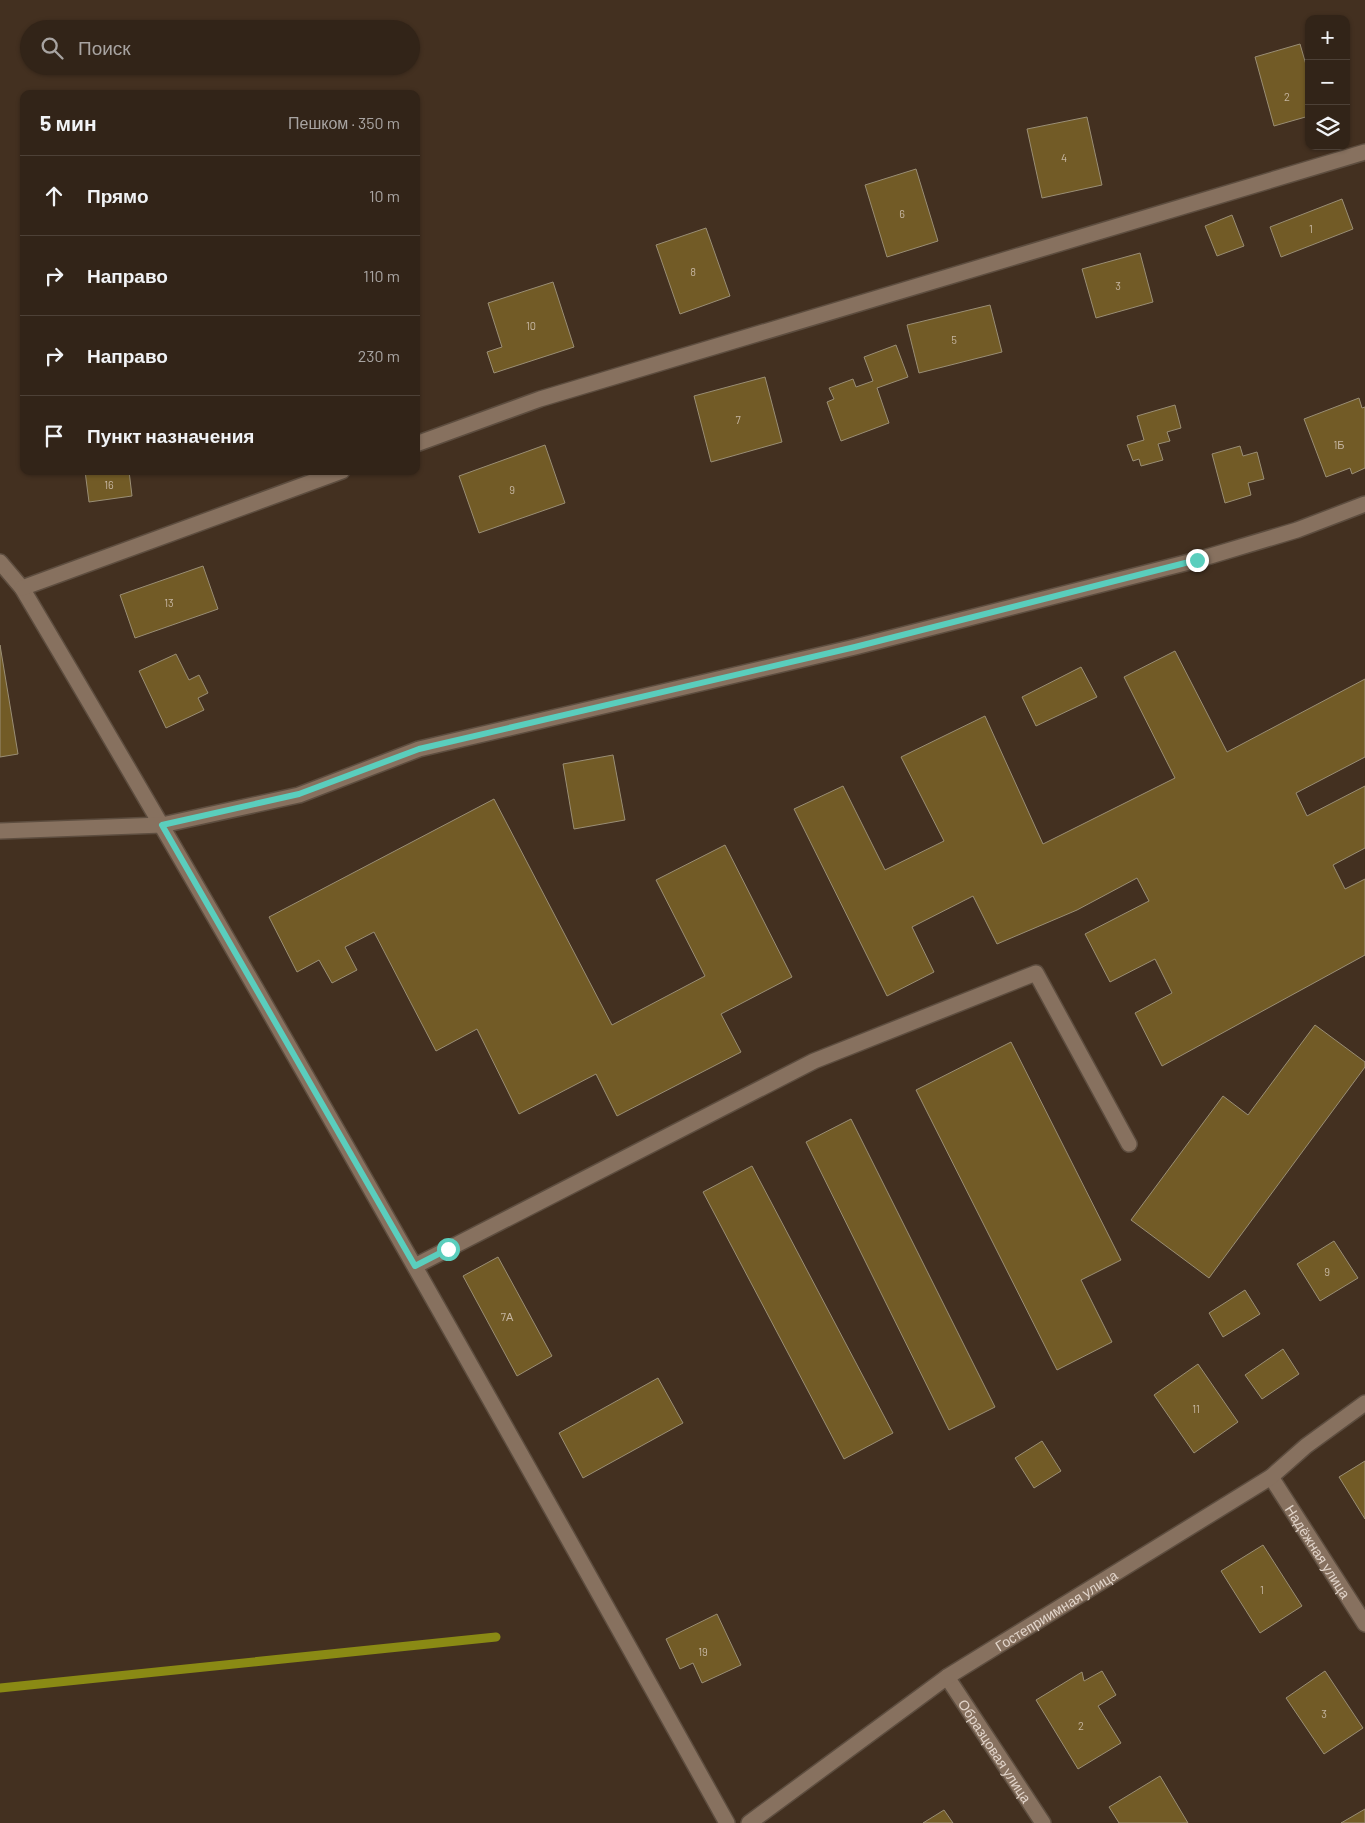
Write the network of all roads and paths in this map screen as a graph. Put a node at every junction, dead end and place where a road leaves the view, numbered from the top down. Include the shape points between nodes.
1 (1365, 152) edge
2 (420, 443) edge
3 (331, 475) edge
4 (1365, 504) edge
5 (0, 562) edge
6 (22, 588) junction
7 (162, 825) junction
8 (0, 830) edge
9 (1129, 1144) dead end
10 (415, 1266) junction
11 (1365, 1402) edge
12 (1271, 1477) junction
13 (1365, 1624) edge
14 (947, 1677) junction
15 (728, 1823) edge
16 (749, 1823) edge
17 (1043, 1823) edge

1 - 2 street via 540,399
3 - 6 street
4 - 7 street via 1297,530 1197,560 855,647 419,749 299,794
5 - 6 street
6 - 7 street
7 - 8 street
7 - 10 street
9 - 10 street via 1036,973 814,1061
10 - 15 street
11 - 12 street, Гостеприимная улица
12 - 13 street, Надёжная улица
12 - 14 street, Гостеприимная улица
14 - 16 street, Гостеприимная улица
14 - 17 street, Образцовая улица

